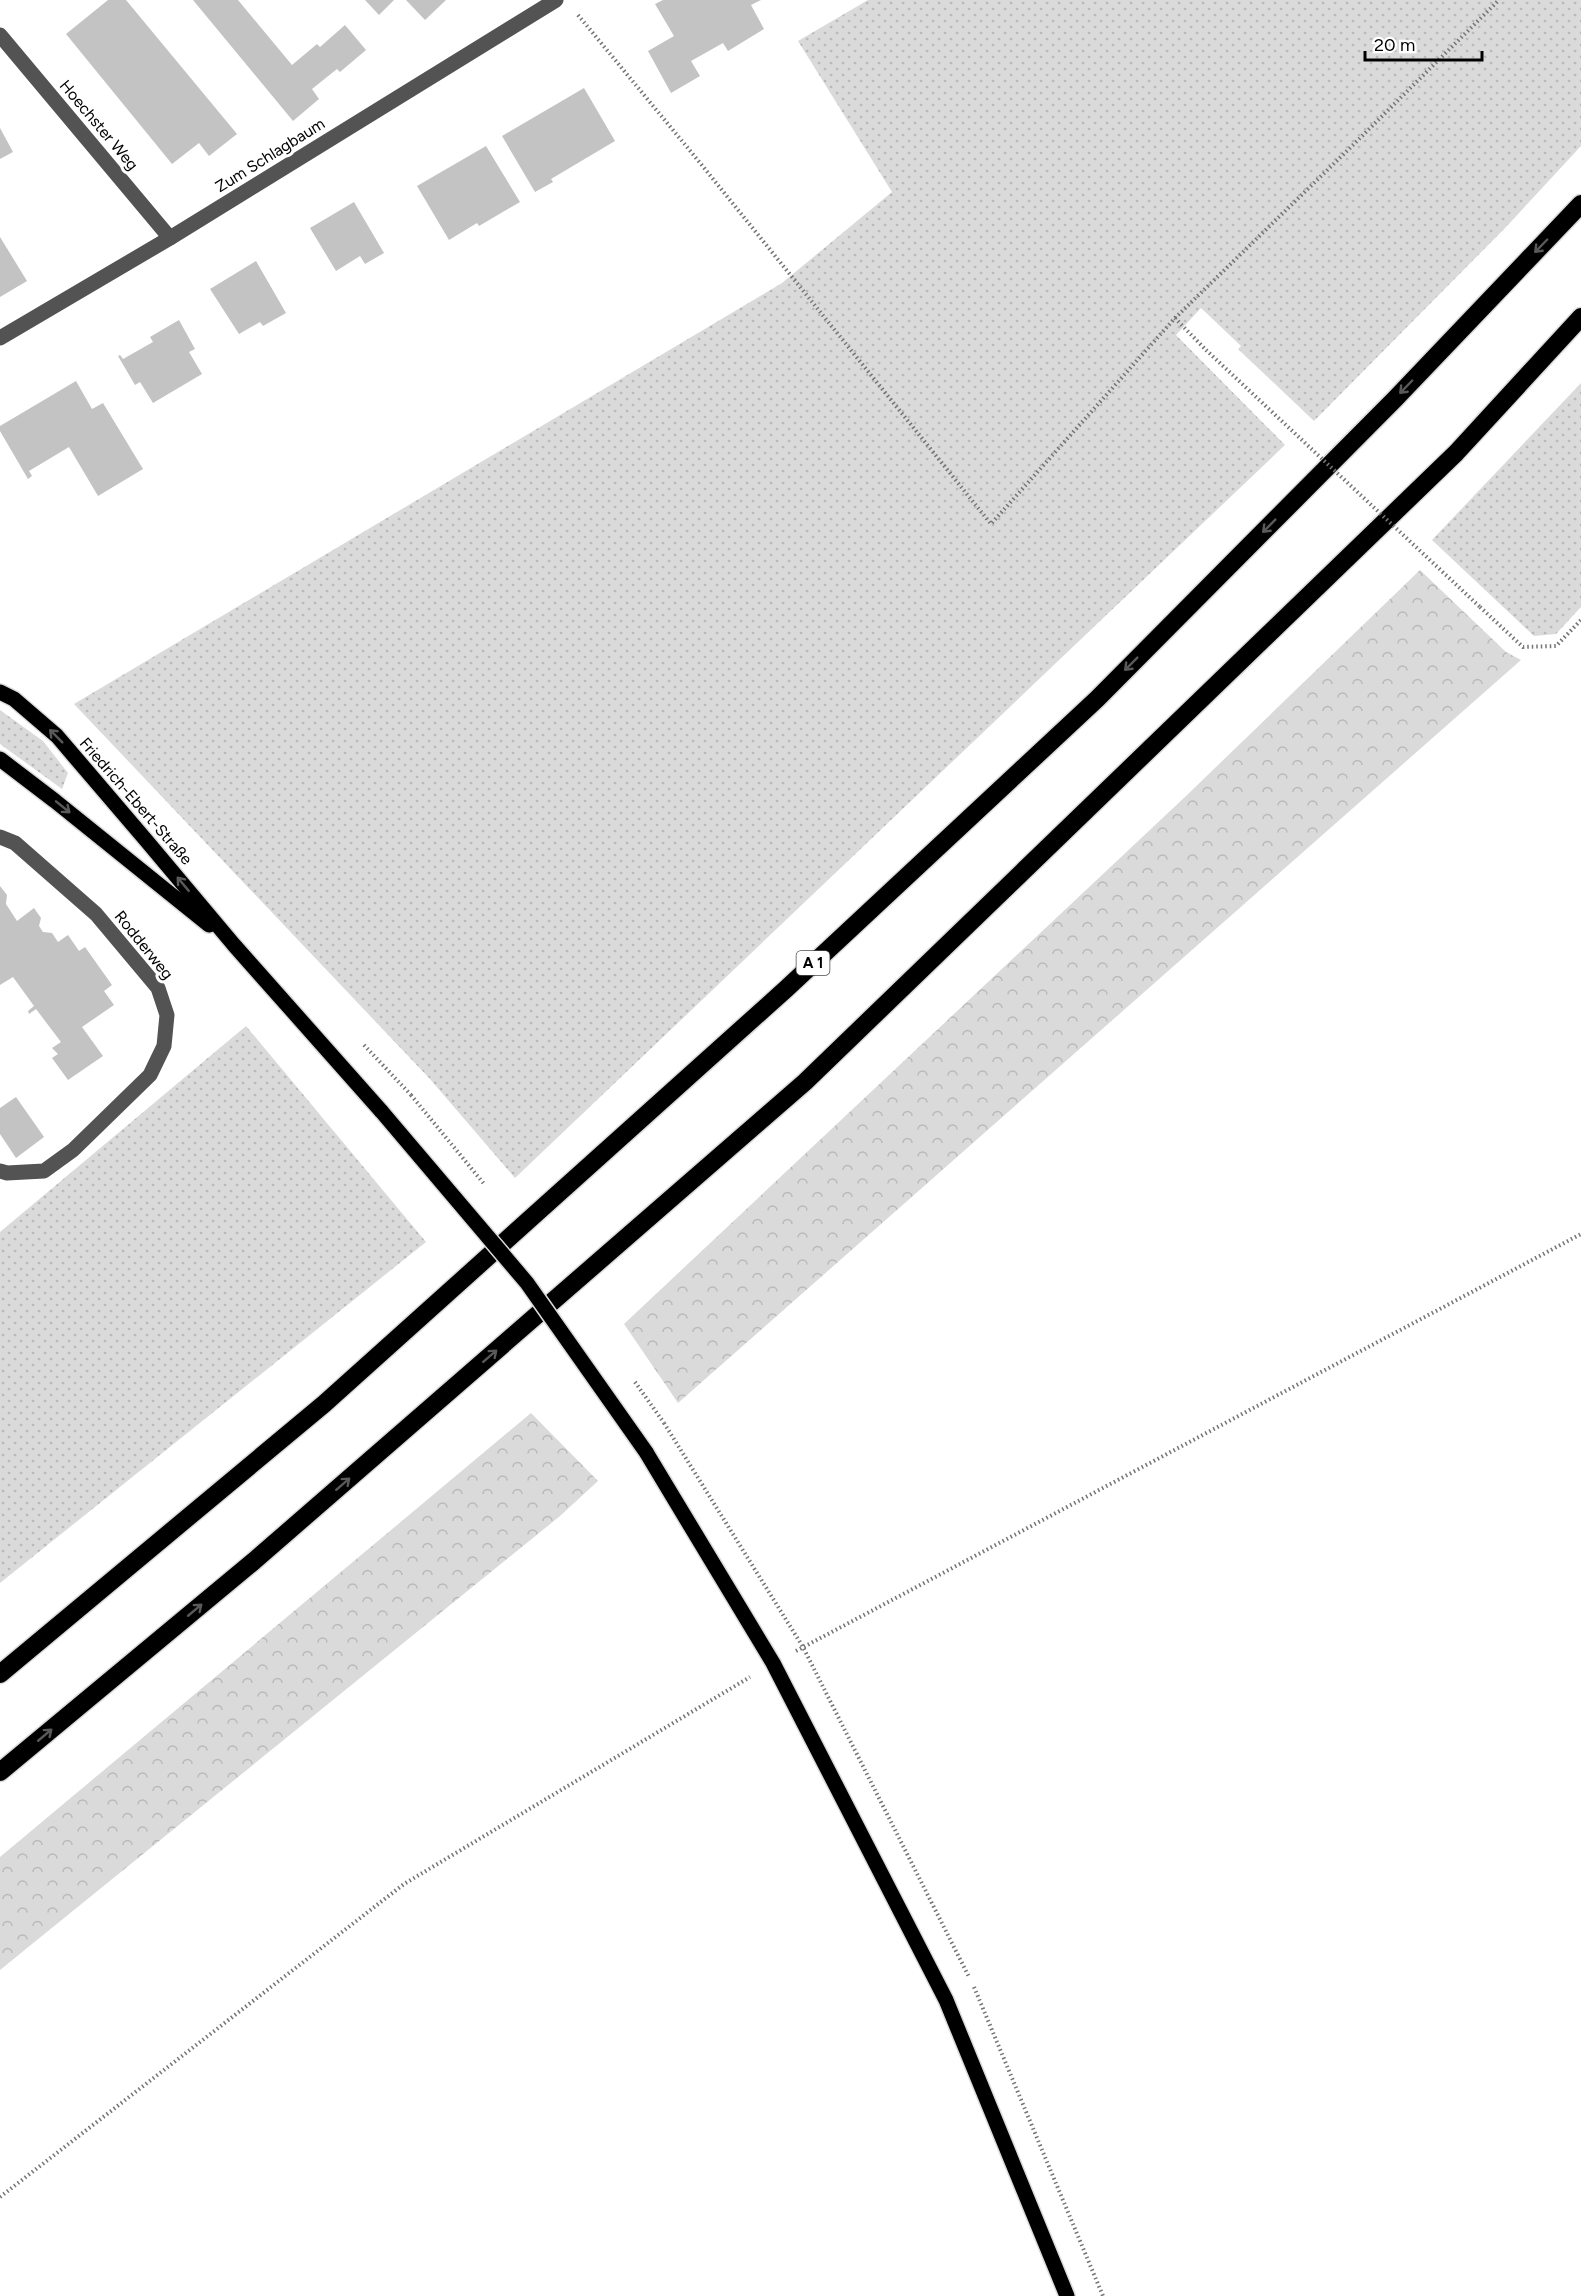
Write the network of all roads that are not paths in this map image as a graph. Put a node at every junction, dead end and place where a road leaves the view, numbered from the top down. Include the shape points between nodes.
1 (556, 0) edge
2 (0, 35) edge
3 (1581, 204) edge
4 (170, 238) junction
5 (1581, 316) edge
6 (0, 338) edge
7 (0, 692) edge
8 (0, 759) edge
9 (0, 837) edge
10 (234, 945) junction
11 (0, 1171) edge
12 (0, 1674) edge
13 (0, 1772) edge
14 (1067, 2296) edge

1 - 4 street, Zum Schlagbaum
2 - 4 street, Hoechster Weg
3 -> 12 highway, A 1 via 1395,399 1105,690 786,989 324,1404
4 - 6 street, Zum Schlagbaum
13 -> 5 highway via 254,1562 805,1082 1456,453
10 -> 7 main road, Friedrich-Ebert-Straße via 57,736 14,699
8 -> 10 main road, Friedrich-Ebert-Straße
9 - 11 street, Rodderweg via 15,843 96,915 158,988 167,1015 164,1046 150,1075 73,1150 44,1171
10 - 14 main road, Friedrich-Ebert-Straße, bridge via 527,1283 646,1452 773,1663 946,2000

